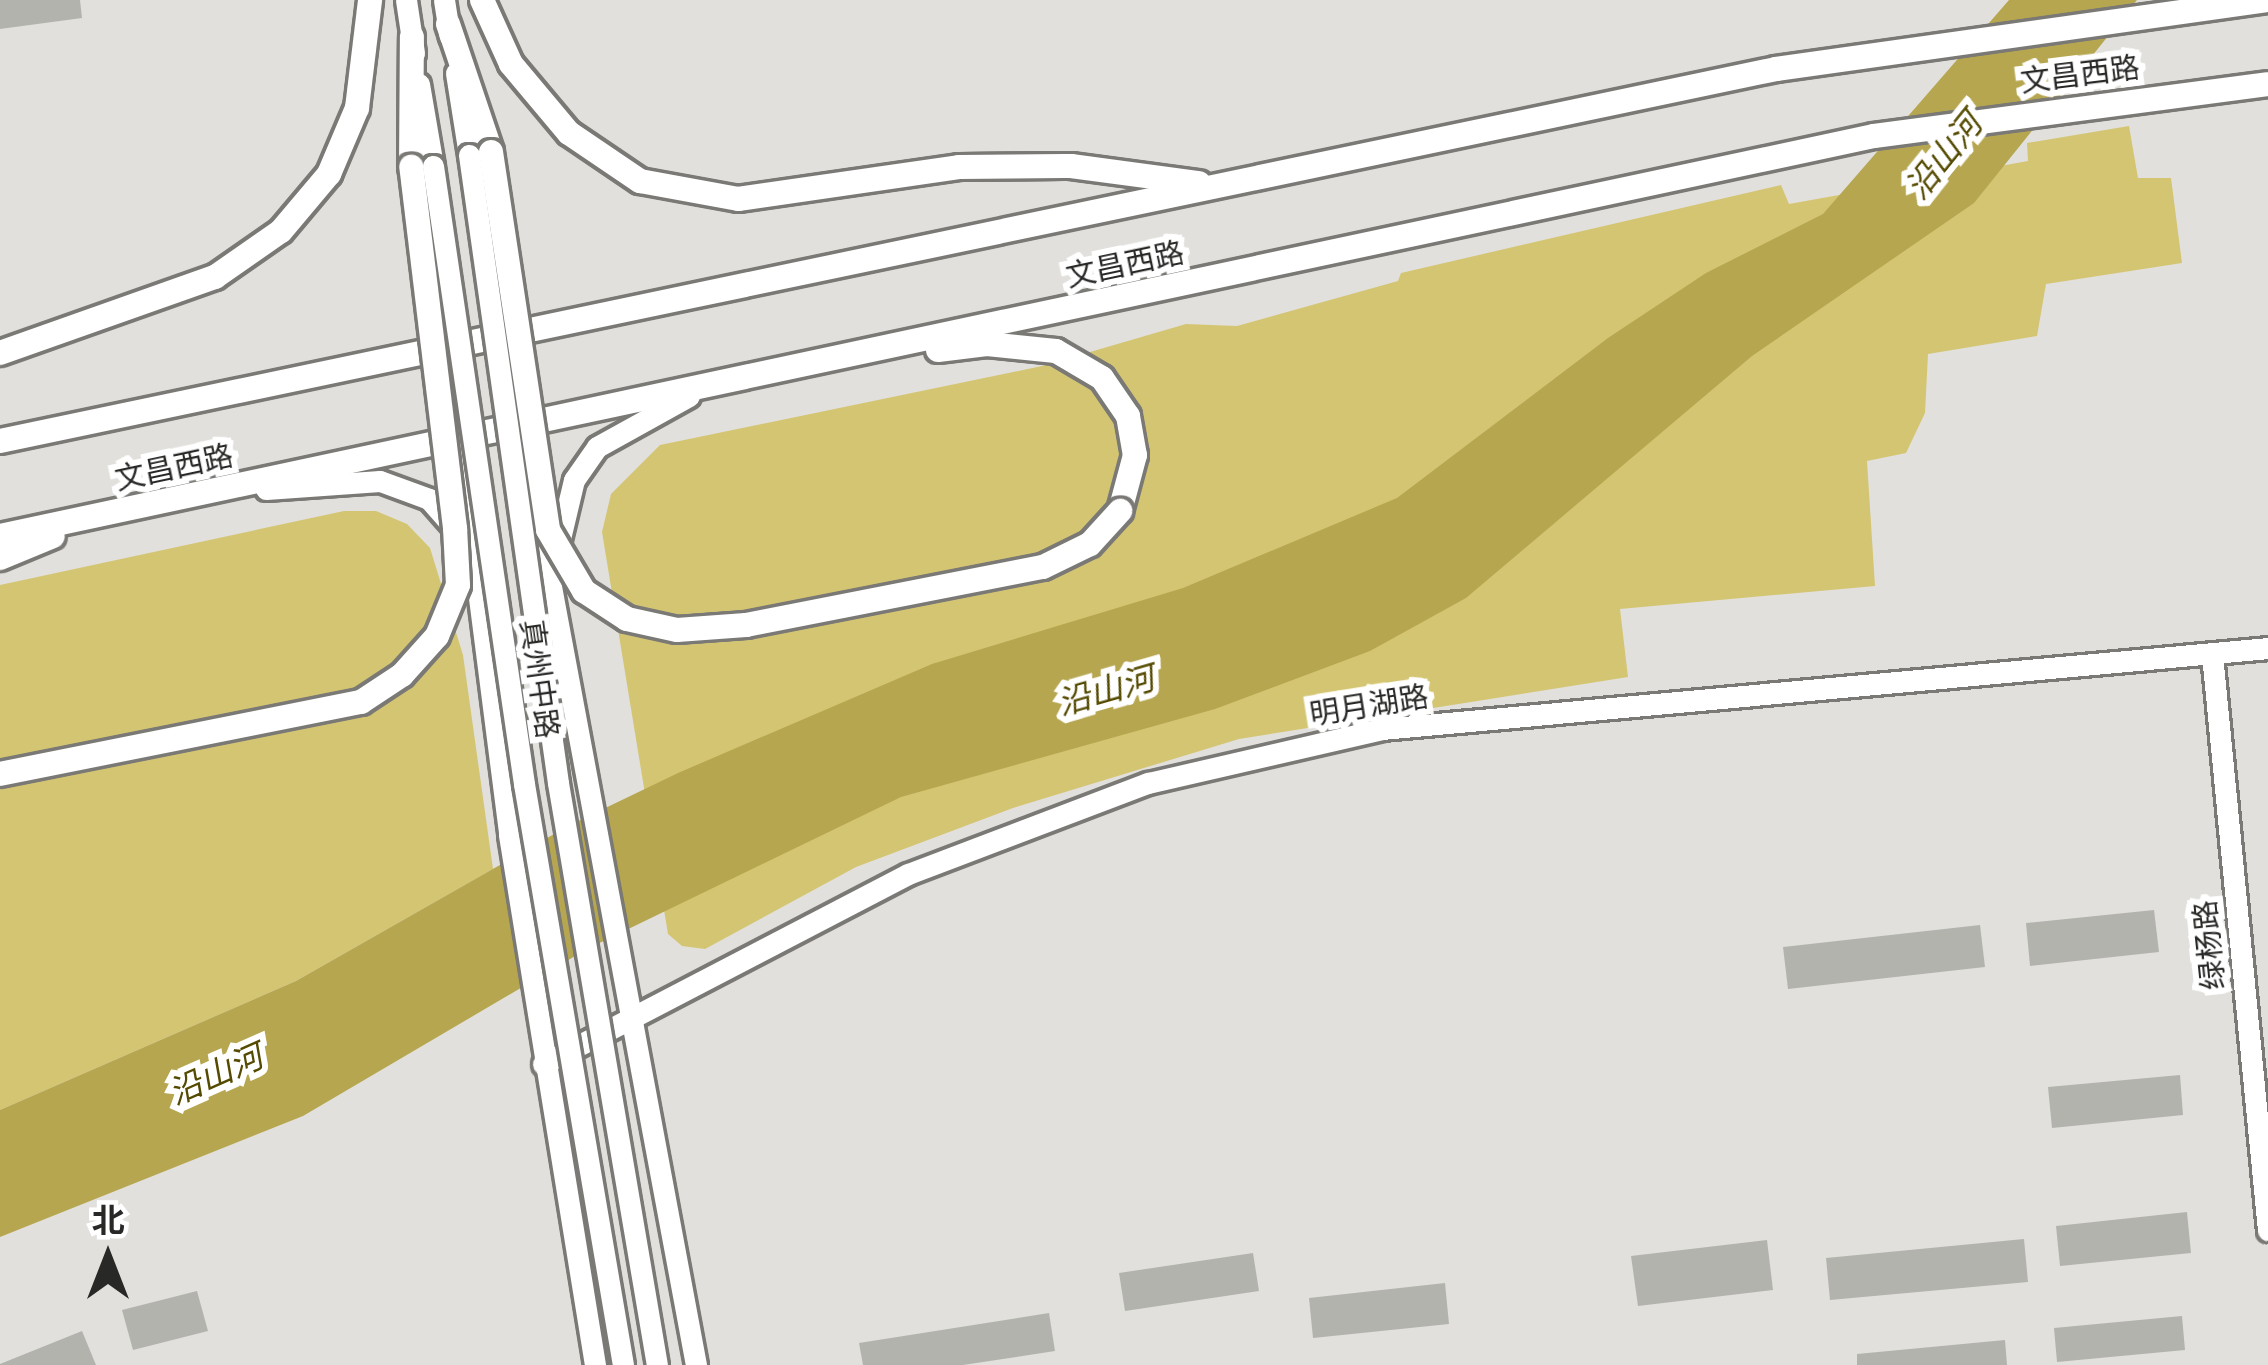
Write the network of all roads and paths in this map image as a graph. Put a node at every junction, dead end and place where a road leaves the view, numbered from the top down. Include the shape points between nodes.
1 (370, 0) edge
2 (406, 0) edge
3 (482, 0) edge
4 (2265, 0) edge
5 (446, 12) edge
6 (412, 37) joint
7 (2268, 84) edge
8 (480, 154) junction
9 (422, 166) junction
10 (1220, 186) junction
11 (505, 334) junction
12 (447, 348) junction
13 (0, 353) edge
14 (804, 364) junction
15 (724, 381) junction
16 (520, 424) junction
17 (458, 437) junction
18 (0, 441) edge
19 (188, 496) junction
20 (108, 513) junction
21 (0, 536) edge
22 (0, 558) edge
23 (555, 601) junction
24 (484, 606) junction
25 (2268, 648) edge
26 (2212, 654) junction
27 (0, 774) edge
28 (633, 1022) junction
29 (543, 1064) junction
30 (2268, 1230) edge
31 (596, 1365) edge
32 (623, 1365) edge
33 (657, 1365) edge
34 (696, 1365) edge

1 - 13 main road via 357,108 329,174 281,231 215,277
2 - 6 street
3 - 10 main road via 511,64 569,133 640,181 738,199 959,167 1072,166
4 - 10 main road, 文昌西路 via 1776,69
5 - 8 main road
6 - 9 main road
7 - 14 main road, 文昌西路 via 1874,136
8 - 14 main road, bridge via 548,530 584,591 627,619 677,630 746,625 1043,567 1090,544 1120,511 1135,455 1128,416 1102,378 1056,351 987,344
8 - 33 street, 真州中路, bridge via 558,783
9 - 27 main road, bridge via 458,585 437,636 402,675 361,702
9 - 32 street, 真州中路, bridge
10 - 11 main road, 文昌西路
11 - 12 main road, 文昌西路
11 - 16 street, 真州中路
12 - 17 street, 真州中路
12 - 18 main road, 文昌西路
14 - 15 main road, 文昌西路
15 - 16 main road, 文昌西路
15 - 23 street via 597,447 559,523
16 - 17 main road, 文昌西路
16 - 23 street, 真州中路
17 - 19 main road, 文昌西路
17 - 24 street, 真州中路
19 - 20 main road, 文昌西路
19 - 24 street via 380,482 428,500 462,536
20 - 21 main road, 文昌西路
20 - 22 main road
23 - 28 street, 真州中路
24 - 29 street, 真州中路
25 - 26 street, 明月湖路
26 - 28 street, 明月湖路 via 1382,729 1148,783 908,874
26 - 30 street, 绿杨路
28 - 29 street, 明月湖路
28 - 34 street, 真州中路
29 - 31 street, 真州中路

